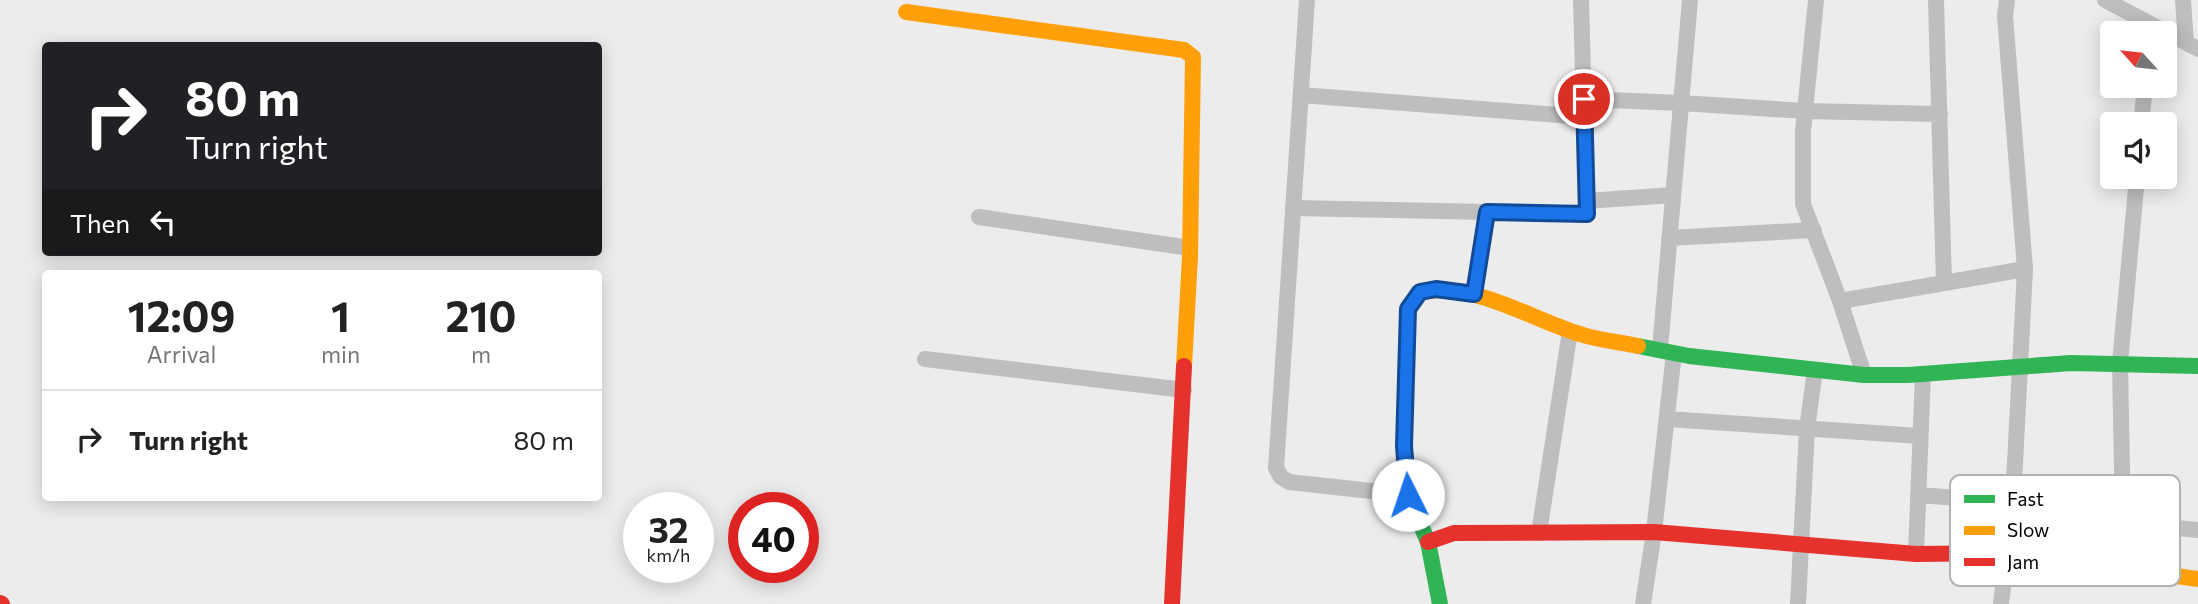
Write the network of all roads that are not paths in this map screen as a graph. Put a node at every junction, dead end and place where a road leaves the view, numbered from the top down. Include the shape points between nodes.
1 (1307, 0) edge
2 (1581, 0) edge
3 (1690, 0) edge
4 (1816, 0) edge
5 (1936, 0) edge
6 (2007, 0) edge
7 (2105, 0) edge
8 (2183, 0) edge
9 (906, 12) dead end
10 (2139, 21) edge
11 (2192, 46) edge
12 (1301, 95) junction
13 (1584, 99) junction
14 (1681, 103) junction
15 (1805, 111) junction
16 (1940, 114) junction
17 (1584, 117) junction
18 (2136, 189) edge
19 (1673, 195) junction
20 (1586, 201) junction
21 (1293, 208) junction
22 (1487, 212) junction
23 (979, 217) dead end
24 (1814, 230) junction
25 (1669, 238) junction
26 (1190, 248) junction
27 (2025, 269) junction
28 (1944, 283) junction
29 (1474, 294) junction
30 (1840, 301) junction
31 (1570, 331) junction
32 (1667, 351) junction
33 (925, 359) dead end
34 (2120, 363) junction
35 (2198, 366) edge
36 (2020, 368) junction
37 (1815, 370) junction
38 (1923, 374) junction
39 (1864, 375) junction
40 (1184, 390) junction
41 (1667, 419) junction
42 (1807, 429) junction
43 (1920, 436) junction
44 (2014, 475) edge
45 (2122, 475) edge
46 (1408, 495) junction
47 (1918, 495) junction
48 (1950, 497) edge
49 (2180, 528) edge
50 (2198, 530) edge
51 (1654, 532) junction
52 (1539, 533) junction
53 (1428, 542) junction
54 (1800, 545) junction
55 (1916, 554) junction
56 (1950, 554) edge
57 (2180, 576) edge
58 (2198, 579) edge
59 (2003, 586) edge
60 (1172, 604) edge
61 (1440, 604) edge
62 (1643, 604) edge
63 (1798, 604) edge
64 (2001, 604) edge

1 - 12 street
2 - 13 street
3 - 14 street
4 - 15 street
5 - 16 street
6 - 27 street
7 - 10 street
8 - 11 street
9 - 26 street via 1184,50 1193,57
12 - 17 street
12 - 21 street
13 - 14 street
13 - 17 street
14 - 15 street
14 - 19 street
15 - 16 street
15 - 24 street via 1803,204
16 - 28 street
17 - 20 street
18 - 34 street
19 - 20 street
19 - 25 street
20 - 22 street via 1587,214
21 - 22 street
21 - 46 street via 1276,468 1289,482
22 - 29 street
23 - 26 street
24 - 25 street
24 - 30 street
25 - 32 street
26 - 40 street
27 - 28 street
27 - 36 street
28 - 30 street
29 - 31 street
29 - 46 street via 1436,289 1420,292 1408,309 1404,446
30 - 39 street
31 - 32 street
31 - 52 street
32 - 37 street
32 - 41 street
33 - 40 street
34 - 35 street
34 - 36 street
34 - 45 street
36 - 38 street
36 - 44 street
37 - 39 street
37 - 42 street
38 - 39 street
38 - 43 street
40 - 60 street
41 - 42 street
41 - 51 street
42 - 43 street
42 - 54 street
43 - 47 street
46 - 53 street
47 - 48 street
47 - 55 street
49 - 50 street
51 - 52 street
51 - 54 street
51 - 62 street
52 - 53 street via 1454,533
53 - 61 street
54 - 55 street
54 - 63 street
55 - 56 street
57 - 58 street
59 - 64 street

